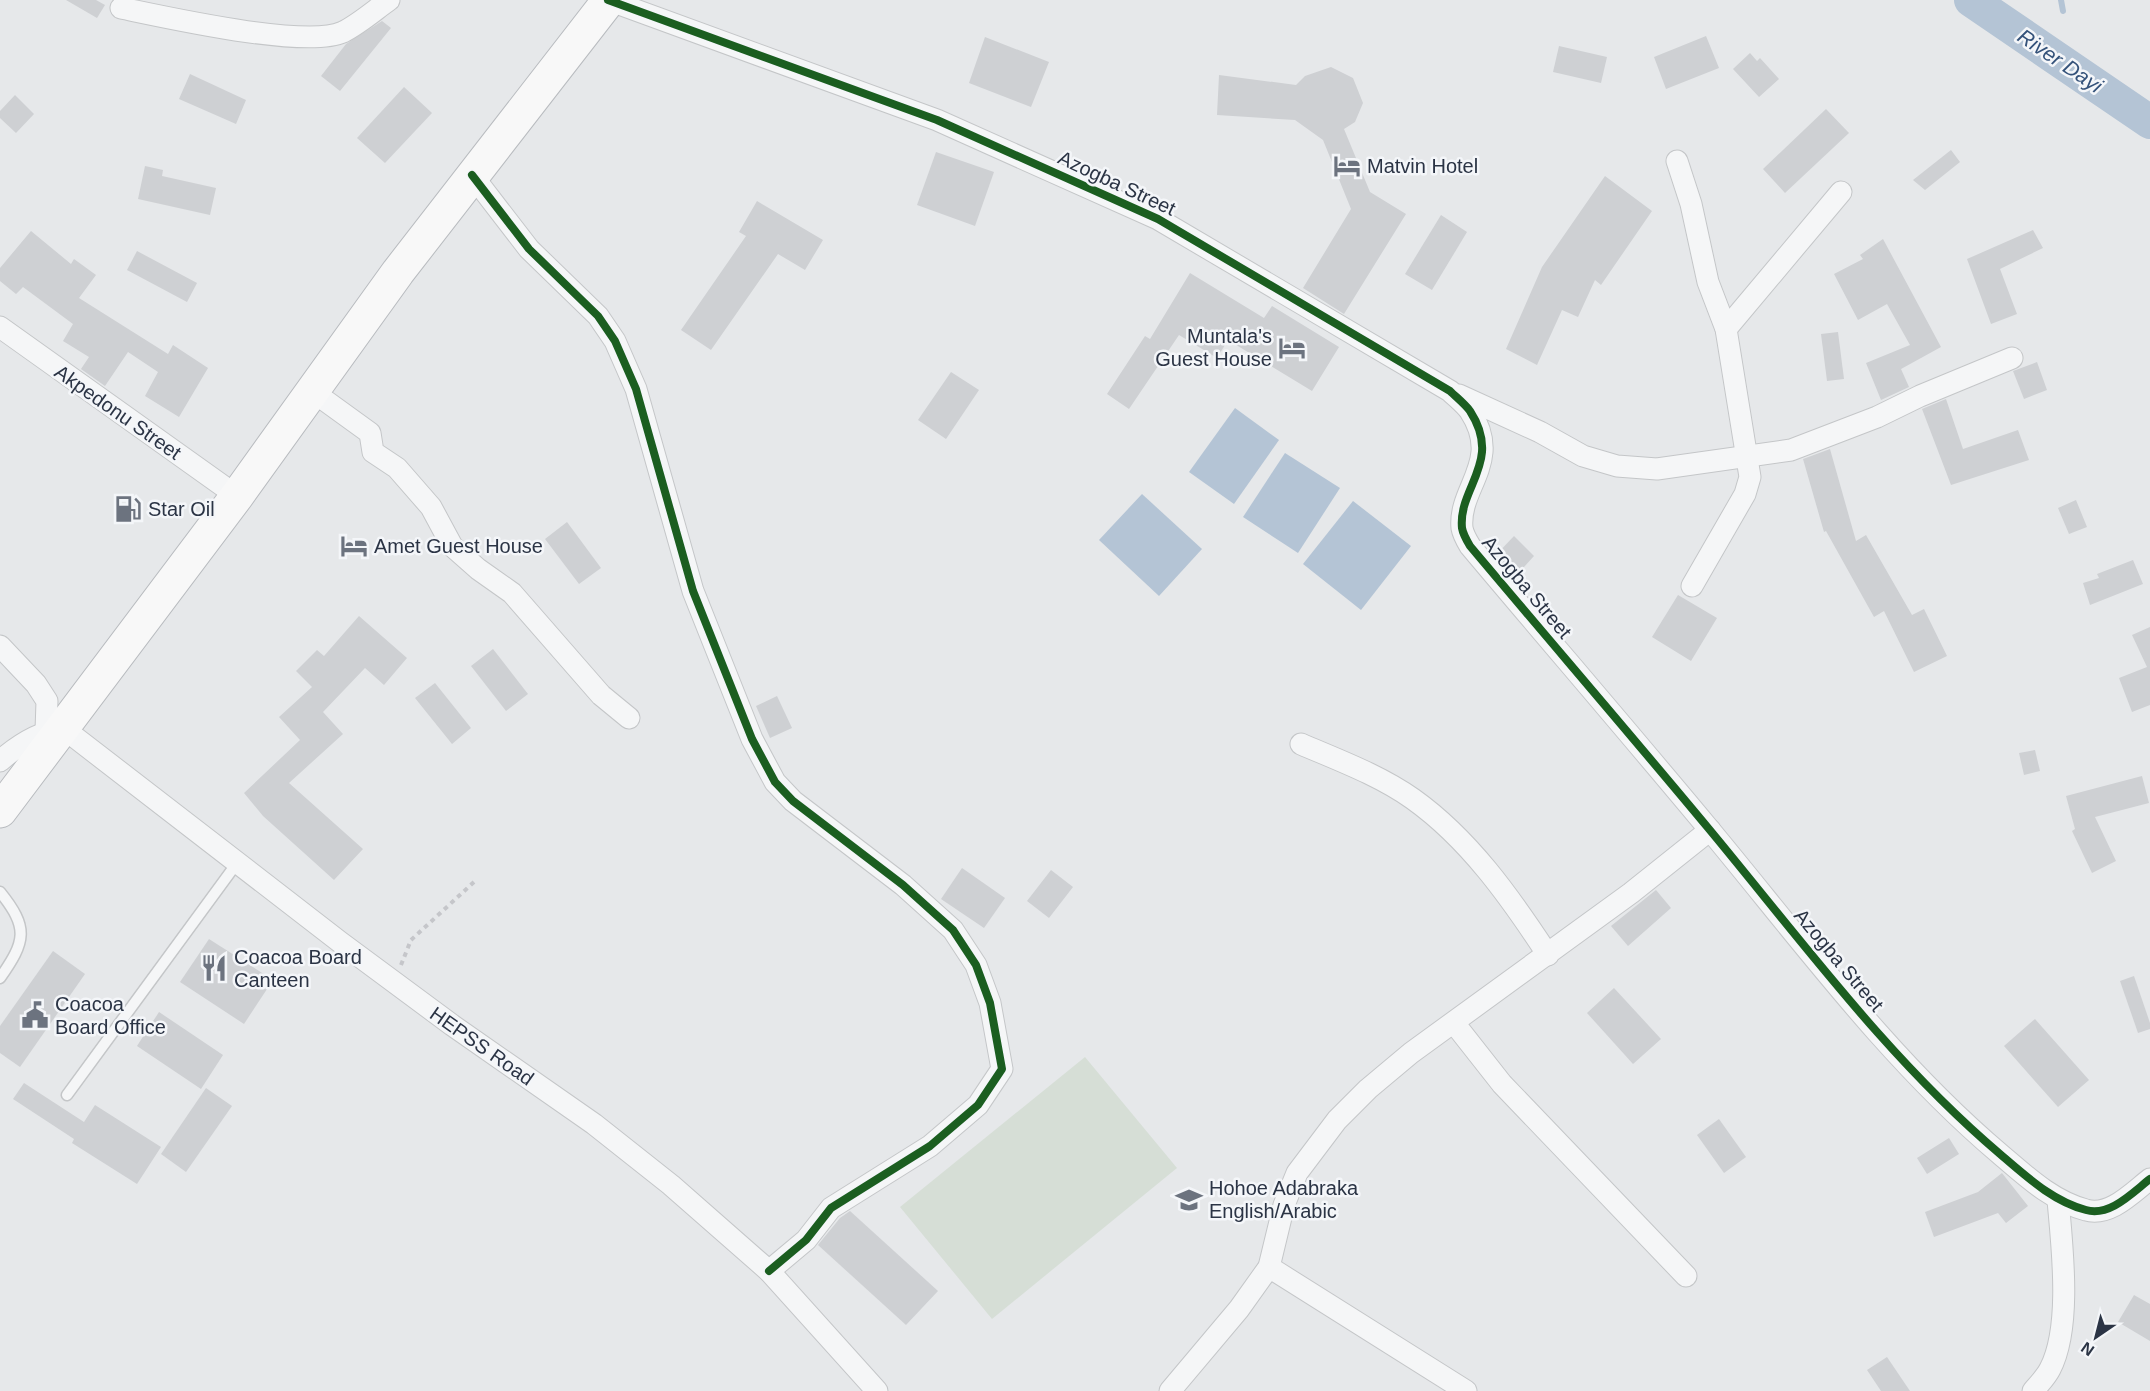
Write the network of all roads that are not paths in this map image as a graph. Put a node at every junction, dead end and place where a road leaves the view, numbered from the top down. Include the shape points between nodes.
1 (389, 0) edge
2 (608, 0) edge
3 (121, 8) dead end
4 (1677, 161) dead end
5 (472, 176) junction
6 (1841, 192) dead end
7 (0, 327) edge
8 (1726, 329) junction
9 (2012, 358) dead end
10 (312, 391) junction
11 (1450, 391) junction
12 (1747, 457) junction
13 (237, 496) junction
14 (1692, 586) dead end
15 (0, 646) edge
16 (629, 718) dead end
17 (55, 729) junction
18 (1301, 744) dead end
19 (0, 761) edge
20 (0, 811) edge
21 (1710, 830) junction
22 (237, 863) junction
23 (0, 892) edge
24 (1548, 955) junction
25 (0, 978) edge
26 (1454, 1023) junction
27 (67, 1095) dead end
28 (2150, 1179) edge
29 (2058, 1200) junction
30 (1269, 1267) junction
31 (769, 1271) junction
32 (1686, 1276) dead end
33 (877, 1391) edge
34 (1170, 1391) edge
35 (1466, 1391) edge
36 (2033, 1391) edge

1 - 3 street via 342,32 308,38
2 - 5 highway
2 - 11 street, Azogba Street via 938,120 1158,219
4 - 8 street via 1708,282
5 - 10 highway
5 - 31 street via 529,249 598,316 615,341 636,389 693,591 752,739 775,782 793,801 903,885 953,930 976,965 990,1002 1002,1069 978,1105 930,1146 831,1208 807,1240
6 - 8 street
7 - 13 street, Akpedonu Street
8 - 12 street
9 - 12 street via 1834,435 1791,450
10 - 13 highway
10 - 16 street via 370,433 373,452 397,468 431,507 452,546 512,593 601,695
11 - 12 street via 1583,456 1617,466 1657,469
11 - 21 street, Azogba Street via 1470,411 1481,437 1481,464 1464,511 1462,530 1470,546
12 - 14 street via 1748,487
13 - 17 highway
15 - 17 street via 36,684 47,701
17 - 19 street via 27,740
17 - 20 highway
17 - 22 street, HEPSS Road
18 - 24 street via 1412,798 1458,838 1506,891
21 - 24 street
21 - 29 street, Azogba Street via 1921,1081 1969,1128
22 - 27 lane
22 - 31 street, HEPSS Road via 394,982 594,1124
23 - 25 lane via 21,924 12,961
24 - 26 street
26 - 30 street via 1368,1089 1320,1141 1297,1173 1284,1205
26 - 32 street via 1502,1084
28 - 29 street, Azogba Street via 2112,1208 2089,1211
29 - 36 street via 2064,1275 2060,1335 2050,1368
30 - 34 street
30 - 35 street
31 - 33 street, HEPSS Road

